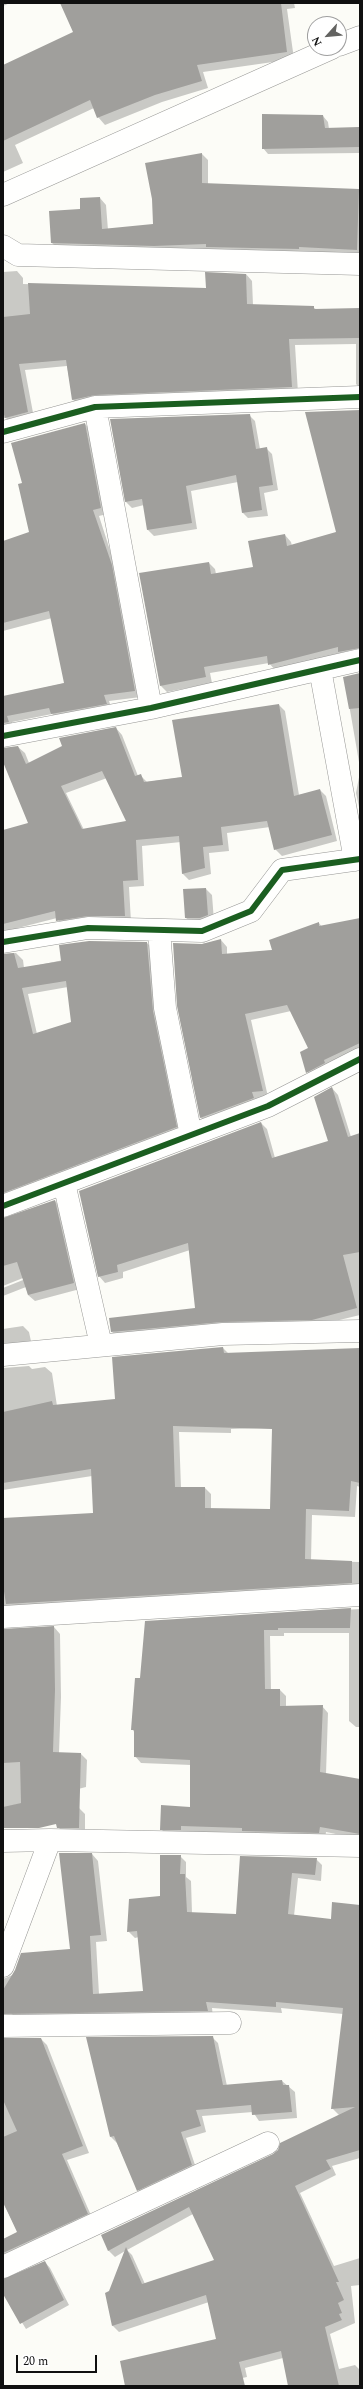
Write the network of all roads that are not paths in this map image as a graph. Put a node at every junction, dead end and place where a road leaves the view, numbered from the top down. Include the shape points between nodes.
1 (360, 37) edge
2 (347, 42) edge
3 (314, 56) edge
4 (3, 195) edge
5 (3, 246) edge
6 (360, 264) edge
7 (360, 397) edge
8 (94, 407) junction
9 (3, 432) edge
10 (360, 660) edge
11 (320, 669) junction
12 (152, 708) junction
13 (3, 736) edge
14 (358, 859) edge
15 (160, 930) junction
16 (3, 942) edge
17 (360, 1059) edge
18 (191, 1135) junction
19 (64, 1183) junction
20 (3, 1206) edge
21 (360, 1331) edge
22 (101, 1345) junction
23 (3, 1355) edge
24 (360, 1594) edge
25 (3, 1617) edge
26 (50, 1840) junction
27 (3, 1841) edge
28 (360, 1846) edge
29 (3, 1966) edge
30 (230, 2023) dead end
31 (3, 2026) edge
32 (268, 2143) dead end
33 (3, 2267) edge

1 - 2 street
3 - 4 street
5 - 6 street via 18,256
7 - 8 street
8 - 9 street
8 - 12 street
10 - 11 street
11 - 12 street
11 - 14 street
12 - 13 street
14 - 15 street via 282,870 251,911 202,931
15 - 16 street via 88,928
15 - 18 street via 165,1008
17 - 18 street via 268,1106
18 - 19 street
19 - 20 street
19 - 22 street
21 - 22 street via 223,1334
22 - 23 street
24 - 25 street
26 - 27 street
26 - 28 street
26 - 29 street
30 - 31 street
32 - 33 street

